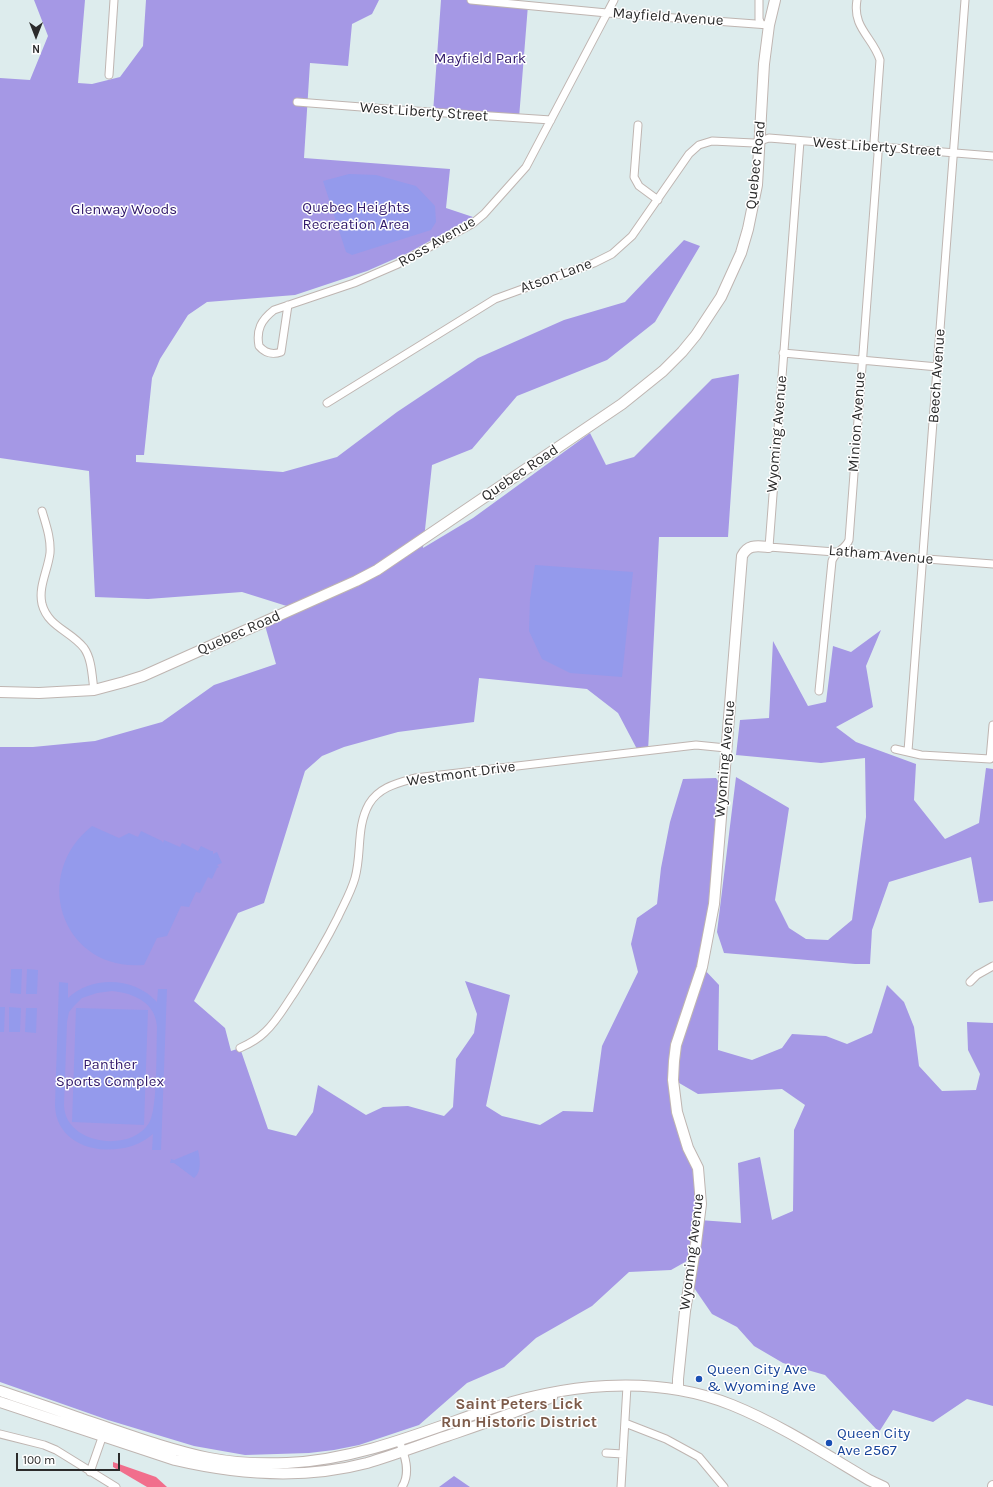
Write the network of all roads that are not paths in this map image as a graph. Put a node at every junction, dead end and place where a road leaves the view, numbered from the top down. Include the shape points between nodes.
1 (114, 0) edge
2 (471, 0) edge
3 (614, 0) edge
4 (759, 0) edge
5 (775, 0) edge
6 (857, 0) edge
7 (965, 0) edge
8 (534, 3) edge
9 (607, 13) junction
10 (765, 24) junction
11 (109, 75) dead end
12 (297, 102) dead end
13 (551, 120) junction
14 (638, 125) dead end
15 (760, 141) junction
16 (800, 141) junction
17 (877, 146) junction
18 (954, 152) junction
19 (993, 156) edge
20 (658, 200) junction
21 (288, 305) junction
22 (783, 353) junction
23 (862, 361) junction
24 (938, 367) junction
25 (327, 403) dead end
26 (42, 511) dead end
27 (769, 547) junction
28 (838, 552) junction
29 (923, 559) junction
30 (993, 564) edge
31 (94, 690) junction
32 (819, 691) dead end
33 (0, 692) edge
34 (993, 725) edge
35 (992, 740) edge
36 (726, 748) junction
37 (895, 750) dead end
38 (908, 751) junction
39 (993, 966) edge
40 (970, 982) dead end
41 (240, 1048) dead end
42 (627, 1386) junction
43 (678, 1389) junction
44 (0, 1391) edge
45 (565, 1392) junction
46 (0, 1402) edge
47 (625, 1423) junction
48 (104, 1432) junction
49 (0, 1434) edge
50 (399, 1441) junction
51 (403, 1451) junction
52 (606, 1453) dead end
53 (623, 1454) junction
54 (90, 1472) junction
55 (116, 1487) edge
56 (402, 1487) edge
57 (621, 1487) edge
58 (724, 1487) edge
59 (884, 1487) edge

1 - 11 street
2 - 8 street, Mayfield Avenue
3 - 9 street, Ross Avenue
4 - 10 street, Quebec Road via 759,19
5 - 10 street, Quebec Road
6 - 17 street, Minion Avenue via 858,21 878,52 880,63 874,142
7 - 18 street, Beech Avenue
8 - 9 street, Mayfield Avenue
9 - 10 street, Mayfield Avenue
9 - 13 street, Ross Avenue
10 - 15 street, Quebec Road
12 - 13 street, West Liberty Street
13 - 21 street, Ross Avenue via 521,174 472,224 398,264 354,283
14 - 20 street via 634,177 639,186
15 - 16 street, West Liberty Street via 769,138
15 - 20 street, Atson Lane via 712,141 699,145 689,154
15 - 31 street, Quebec Road via 754,207 732,274 696,335 682,352 643,388 377,570 143,676
16 - 17 street, West Liberty Street
16 - 22 street, Wyoming Avenue
17 - 18 street, West Liberty Street
17 - 23 street, Minion Avenue
18 - 19 street, West Liberty Street
18 - 24 street, Beech Avenue
20 - 25 street, Atson Lane via 632,236 612,254 495,299
21 - 21 street, Ross Avenue via 274,310 262,322 258,330 258,346 262,350 276,354 281,352
22 - 23 street
22 - 27 street, Wyoming Avenue
23 - 24 street
23 - 28 street, Minion Avenue via 849,540
24 - 29 street, Beech Avenue
26 - 31 street via 50,543 41,589 42,604 52,622 74,638 87,653
27 - 28 street, Latham Avenue
27 - 36 street, Wyoming Avenue via 750,547 742,556
28 - 29 street, Latham Avenue
28 - 32 street, Minion Avenue via 832,561
29 - 30 street, Latham Avenue
29 - 38 street, Beech Avenue
31 - 33 street, Quebec Road
34 - 35 street
35 - 38 street via 990,759 921,755
36 - 41 street, Westmont Drive via 696,745 638,751 416,778 388,787 373,799 365,813 360,831 359,863 355,879 325,943 279,1017 266,1032
36 - 43 street, Wyoming Avenue via 714,904 702,967 676,1045 674,1061 673,1080 677,1112 688,1148 698,1168 701,1204 685,1312
37 - 38 street
39 - 40 street
42 - 43 street
42 - 45 street via 595,1387
42 - 47 street
43 - 59 street via 747,1411
44 - 48 street
45 - 50 street via 531,1396
45 - 51 street
46 - 48 street
47 - 53 street
47 - 58 street via 666,1439 699,1457
48 - 50 street via 210,1458 286,1463 317,1461 371,1450
48 - 51 street via 175,1460 234,1472 268,1474 333,1470
48 - 54 street
49 - 54 street via 56,1450
50 - 51 street
51 - 56 street via 407,1467
52 - 53 street
53 - 57 street
54 - 55 street

